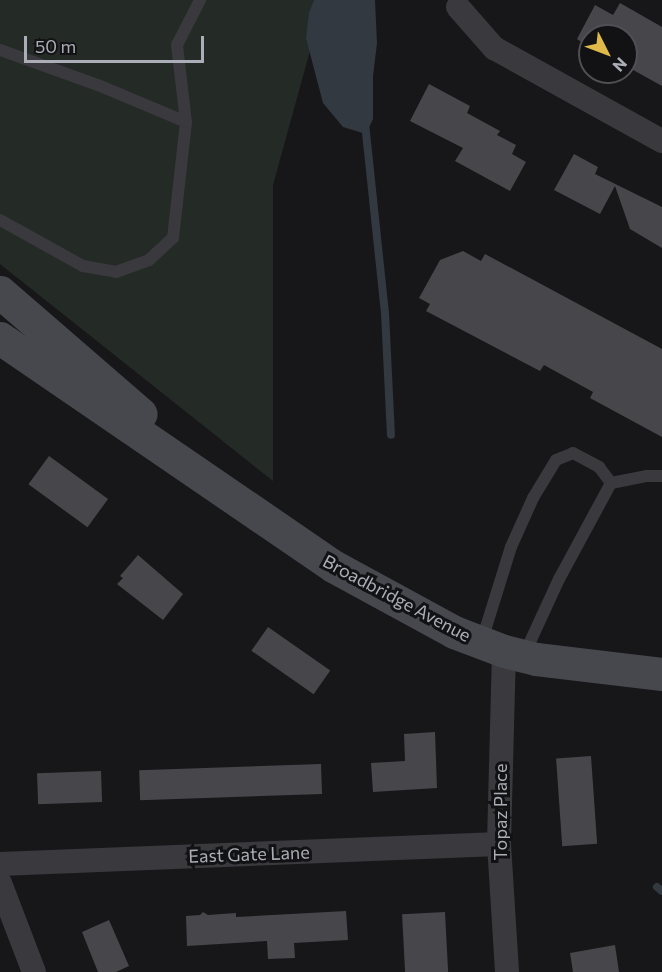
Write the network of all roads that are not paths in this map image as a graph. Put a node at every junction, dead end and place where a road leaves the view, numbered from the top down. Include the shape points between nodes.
1 (200, 0) edge
2 (458, 7) dead end
3 (0, 50) edge
4 (186, 122) junction
5 (662, 141) edge
6 (0, 220) edge
7 (0, 292) edge
8 (0, 338) edge
9 (662, 476) edge
10 (611, 483) junction
11 (250, 510) junction
12 (503, 650) junction
13 (662, 674) edge
14 (499, 844) junction
15 (0, 864) edge
16 (0, 883) edge
17 (34, 972) edge
18 (507, 972) edge

1 - 4 lane via 177,45
2 - 5 street via 494,48
3 - 4 lane
4 - 6 lane via 173,238 149,260 116,272 83,266
7 - 11 main road, Broadbridge Avenue
8 - 11 main road, Broadbridge Avenue
9 - 10 lane
10 - 12 lane via 559,579
10 - 12 lane via 599,466 573,453 556,460 511,547
11 - 12 main road, Broadbridge Avenue via 360,582 454,632
12 - 13 main road, Broadbridge Avenue
12 - 14 street, Topaz Place
14 - 15 street, East Gate Lane
14 - 18 street, Topaz Place
16 - 17 street

